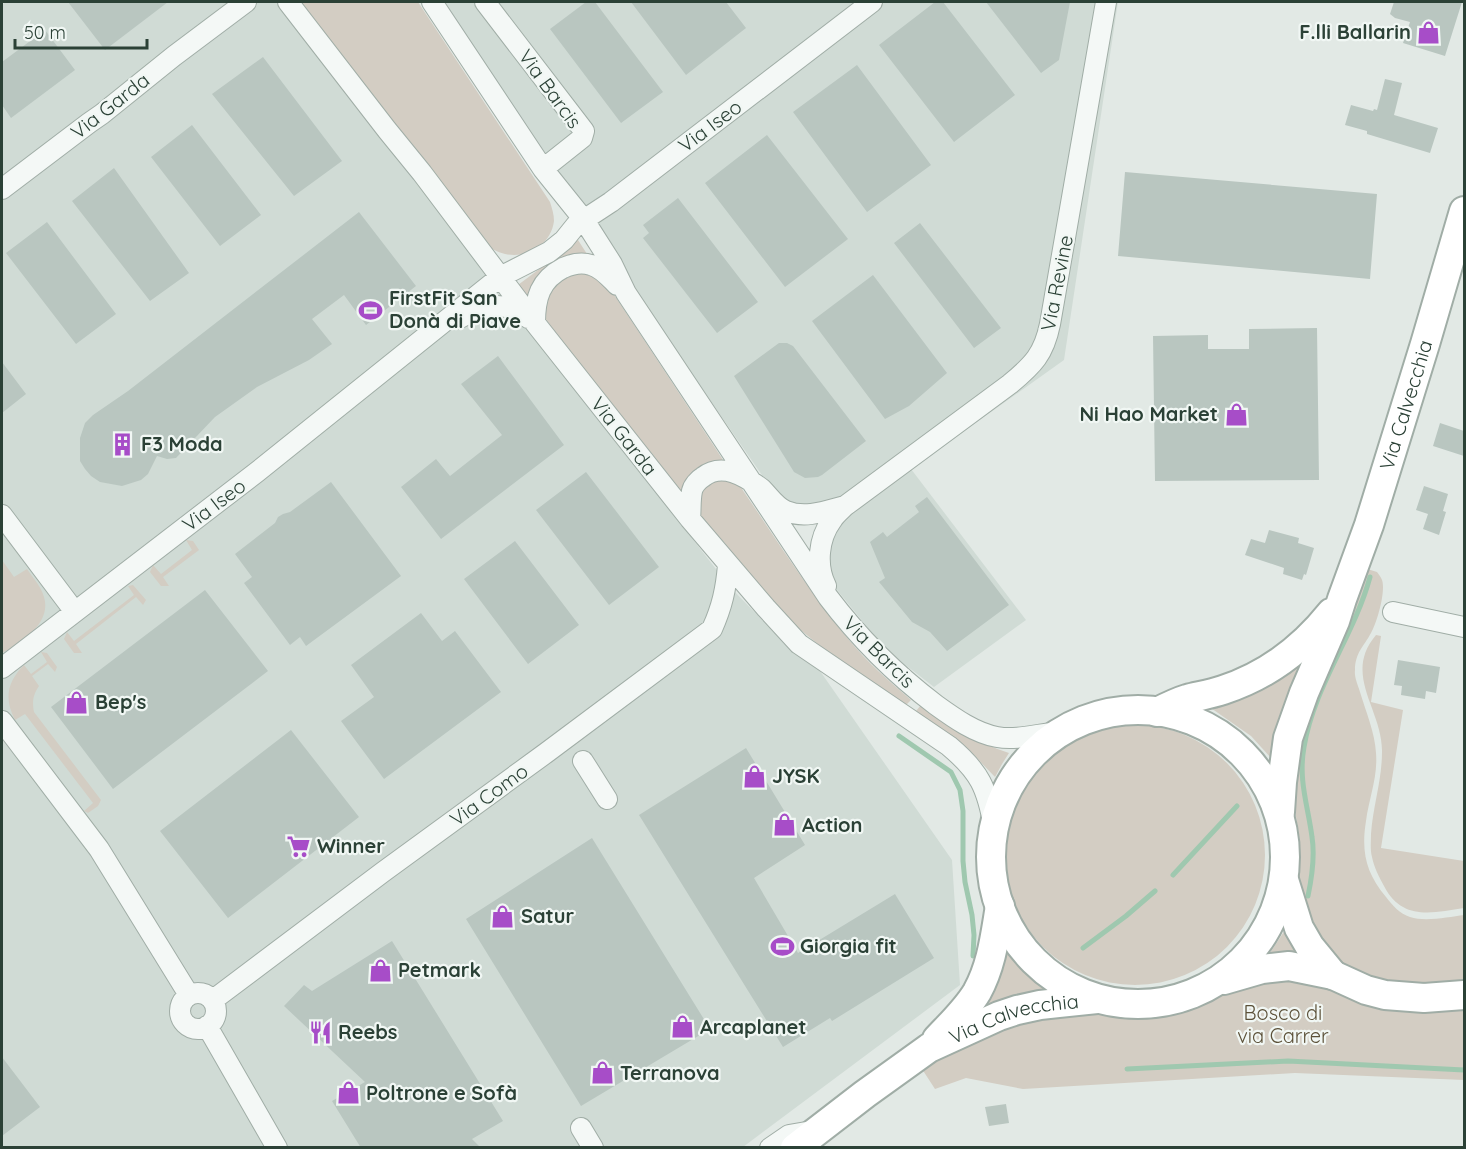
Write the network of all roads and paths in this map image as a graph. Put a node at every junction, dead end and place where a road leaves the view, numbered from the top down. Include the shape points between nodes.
1 (246, 2) edge
2 (288, 2) edge
3 (432, 2) edge
4 (485, 2) edge
5 (872, 2) edge
6 (1106, 2) edge
7 (543, 169) junction
8 (556, 186) junction
9 (2, 189) edge
10 (1464, 211) edge
11 (584, 220) junction
12 (481, 253) junction
13 (544, 255) junction
14 (500, 277) junction
15 (626, 293) junction
16 (535, 323) junction
17 (423, 339) junction
18 (753, 483) junction
19 (845, 506) junction
20 (2, 515) edge
21 (690, 519) junction
22 (728, 565) junction
23 (1341, 599) junction
24 (75, 612) junction
25 (1392, 612) dead end
26 (843, 618) junction
27 (1464, 627) edge
28 (2, 668) edge
29 (1157, 712) junction
30 (2, 721) edge
31 (1061, 732) junction
32 (583, 761) dead end
33 (607, 799) dead end
34 (1280, 817) junction
35 (994, 827) junction
36 (1283, 878) junction
37 (1000, 906) junction
38 (1333, 975) junction
39 (1211, 984) junction
40 (189, 995) junction
41 (1464, 995) edge
42 (1102, 999) junction
43 (213, 1000) junction
44 (207, 1026) junction
45 (929, 1048) junction
46 (581, 1128) dead end
47 (818, 1130) junction
48 (277, 1148) edge
49 (593, 1148) edge
50 (770, 1148) edge
51 (795, 1148) edge

1 - 9 street, Via Garda
2 - 12 street, Via Garda
3 - 7 street, Via Barcis
4 - 7 street, Via Barcis via 584,131 582,138
5 - 11 street, Via Iseo
6 - 19 street, Via Revine via 1052,315 1040,354 1010,384
7 - 8 street, Via Barcis
8 - 11 street, Via Barcis
8 - 13 street via 564,221
10 - 23 main road, Via Calvecchia via 1384,477
11 - 13 street, Via Iseo
11 - 15 street, Via Barcis
12 - 13 street via 512,264
12 - 14 street, Via Garda
13 - 14 street, Via Iseo
14 - 16 street, Via Garda
14 - 17 street, Via Iseo
15 - 16 street, Via Barcis via 602,270 577,263 546,280 535,308
15 - 18 street, Via Barcis
16 - 17 street, Via Iseo via 509,306 490,306 470,312
16 - 21 street, Via Garda
17 - 24 street, Via Iseo
18 - 19 street, Via Revine via 784,511 817,513
18 - 21 street via 722,469 708,473 692,490
18 - 26 street, Via Barcis
19 - 26 street, Via Revine via 832,520 820,547 822,579
20 - 24 street
21 - 22 street, Via Garda
22 - 35 street, Via Garda via 800,644 966,760 986,792
22 - 43 street, Via Como via 725,593 712,629
23 - 29 main road, Via Calvecchia via 1311,636 1281,661 1223,690
23 - 34 main road, Via Calvecchia via 1288,738
24 - 28 street, Via Iseo
25 - 27 street
26 - 31 street, Via Barcis via 905,681 973,729 1008,739
29 - 31 main road via 1108,713
29 - 34 main road via 1196,722 1234,746 1263,780
30 - 40 street via 99,849
31 - 35 main road via 1039,748 1018,772 1002,801
32 - 33 street
34 - 36 main road via 1285,852
35 - 37 main road via 991,865
36 - 38 main road via 1299,928
36 - 39 main road via 1275,909 1260,938 1240,963
37 - 42 main road via 1018,942 1033,959 1069,986
37 - 45 main road, Via Calvecchia via 988,969 976,993
38 - 39 main road via 1289,966 1262,969
38 - 41 main road via 1385,995
39 - 42 main road via 1160,1002
40 - 43 street via 204,993
40 - 44 street via 180,1007 183,1020 193,1028
42 - 45 main road, Via Calvecchia via 1017,1010
43 - 44 street via 216,1015
44 - 48 street
45 - 47 main road, Via Calvecchia
46 - 49 street
47 - 50 street via 789,1135
47 - 51 main road, Via Calvecchia

